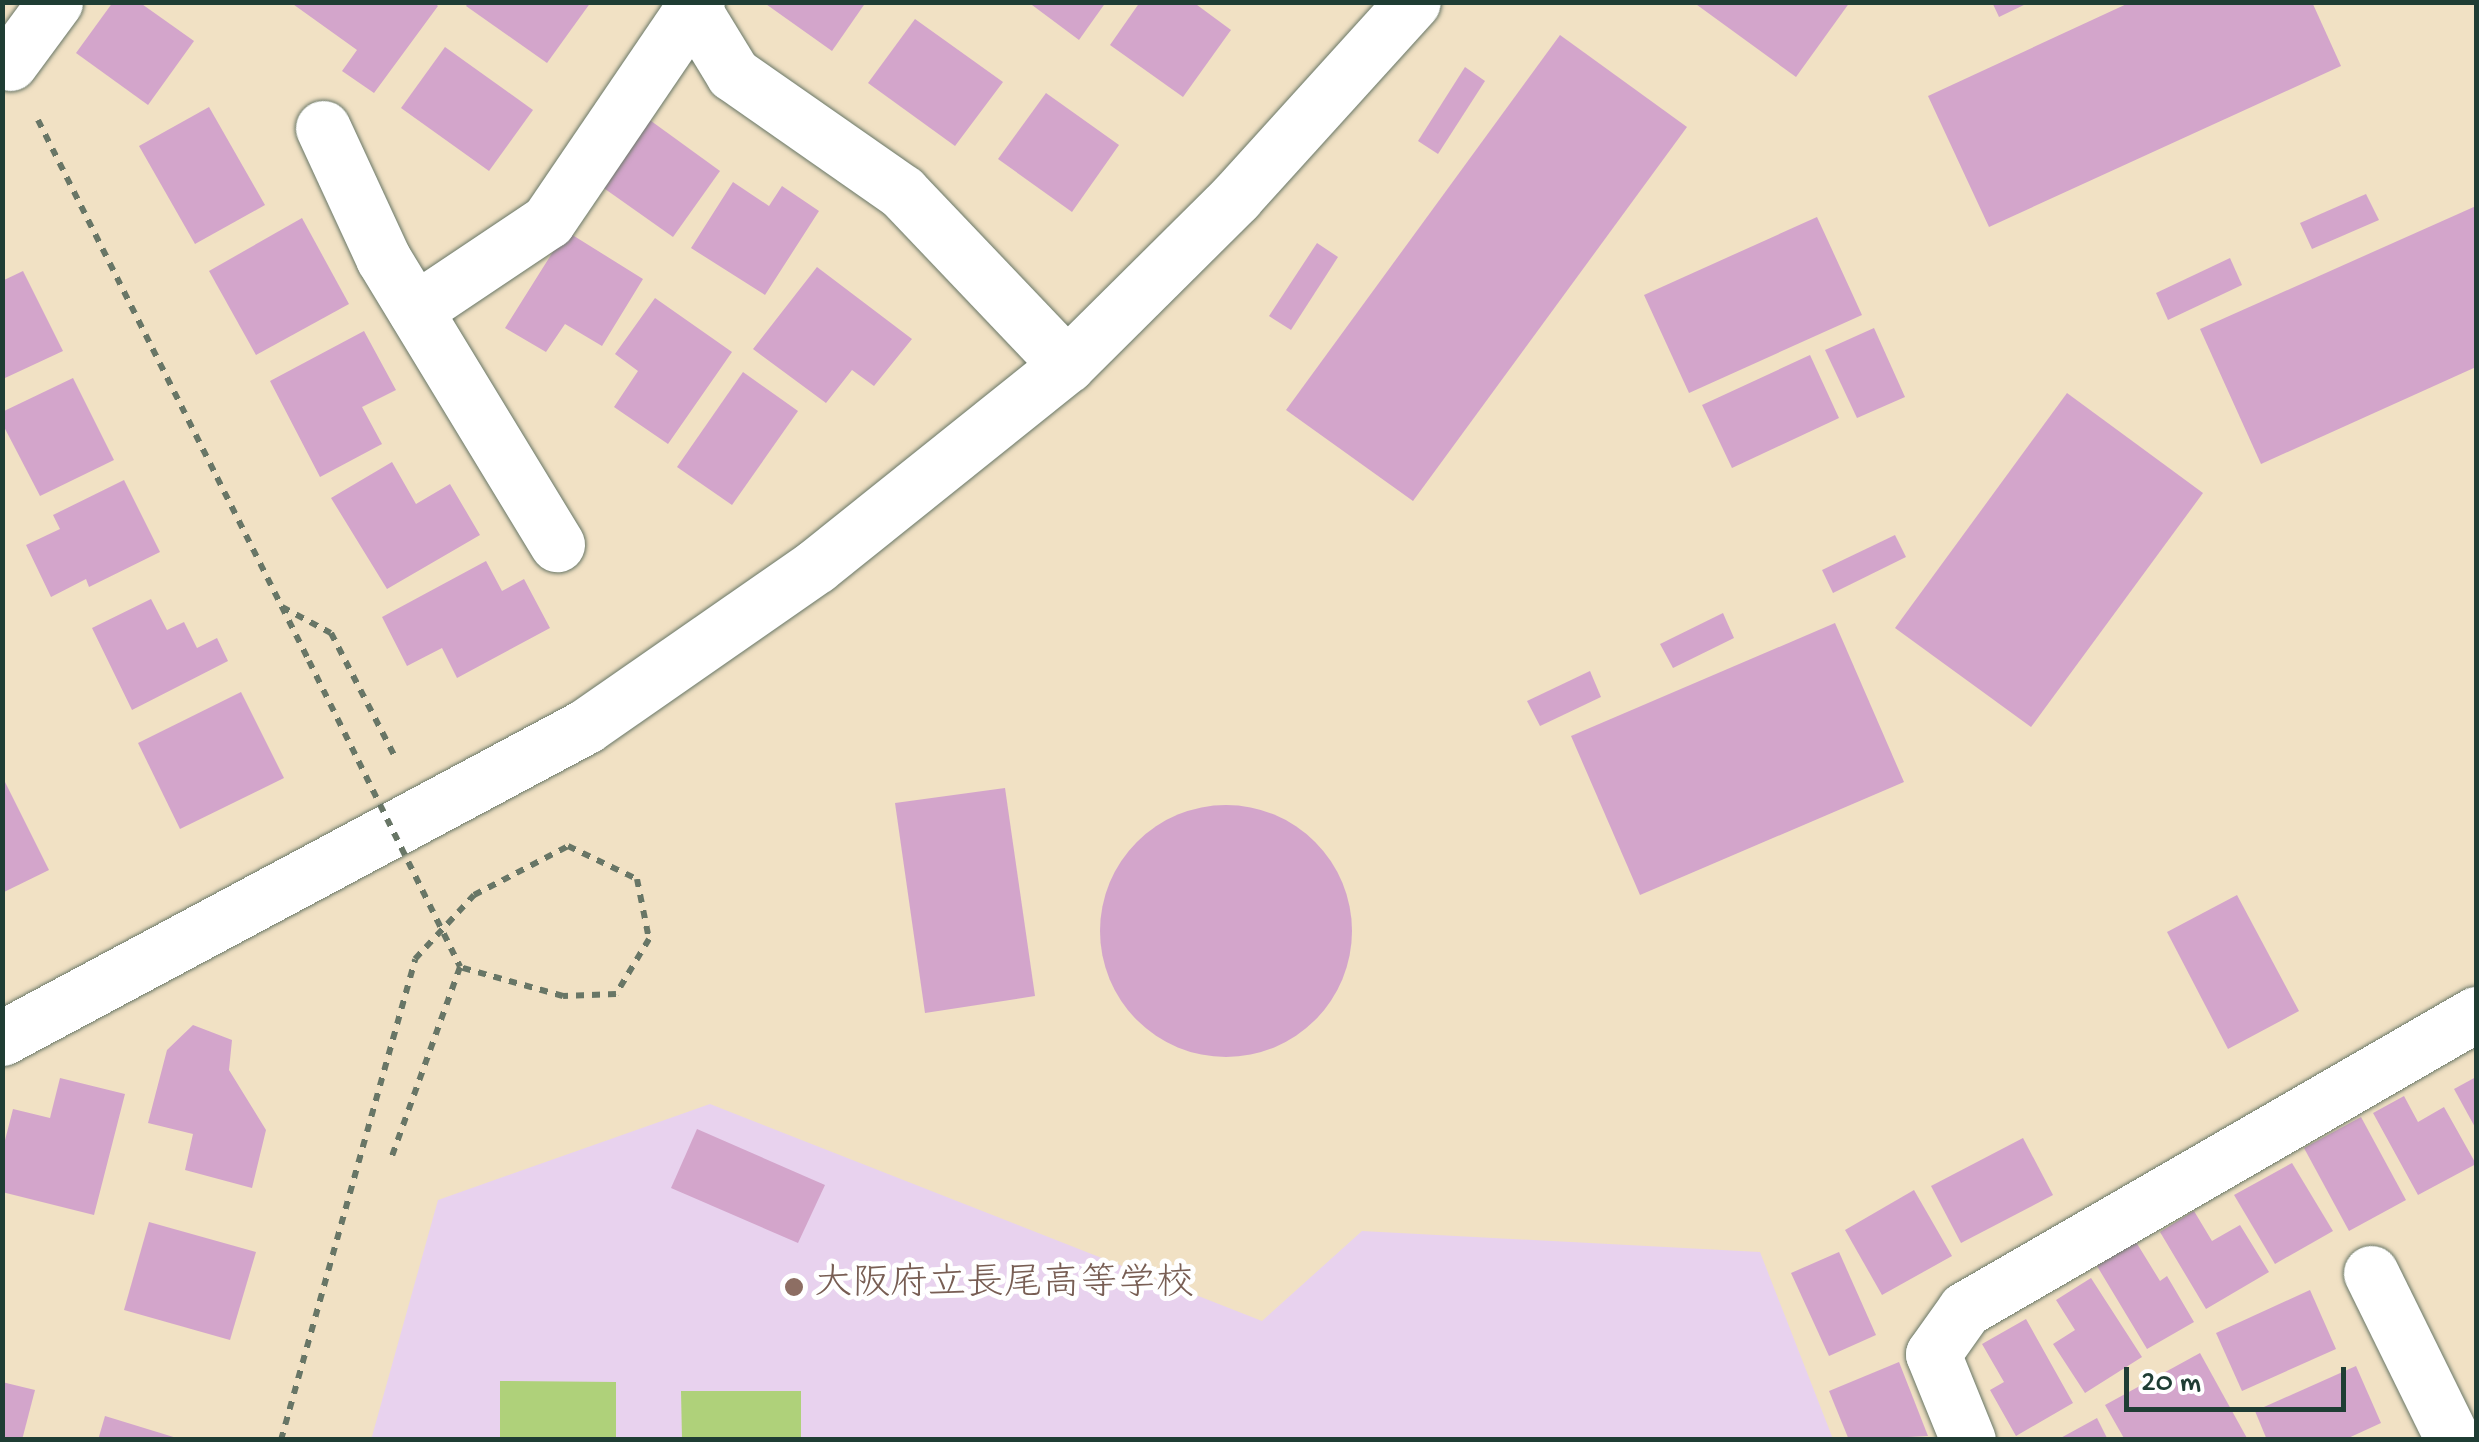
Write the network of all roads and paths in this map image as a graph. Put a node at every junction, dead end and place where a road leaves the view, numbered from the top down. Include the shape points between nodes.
1 (55, 2) edge
2 (1413, 2) edge
3 (693, 5) edge
4 (10, 63) joint
5 (323, 128) dead end
6 (415, 310) junction
7 (1067, 365) junction
8 (556, 544) dead end
9 (281, 607) junction
10 (399, 764) dead end
11 (460, 967) junction
12 (2476, 1014) edge
13 (2, 1038) edge
14 (391, 1159) dead end
15 (2372, 1273) dead end
16 (281, 1440) edge
17 (1968, 1440) edge
18 (2453, 1440) edge

1 - 4 street
2 - 7 street via 1236,197
3 - 6 street via 548,221
3 - 7 street via 734,74 902,192
4 - 9 path
5 - 6 street via 382,258
6 - 8 street
7 - 13 street via 816,566 586,726
9 - 10 path via 332,633
9 - 11 path, bridge
11 - 14 path
11 - 16 path via 563,996 616,994 648,939 637,878 568,846 474,895 415,959
12 - 17 street via 1965,1309 1932,1354
15 - 18 street

